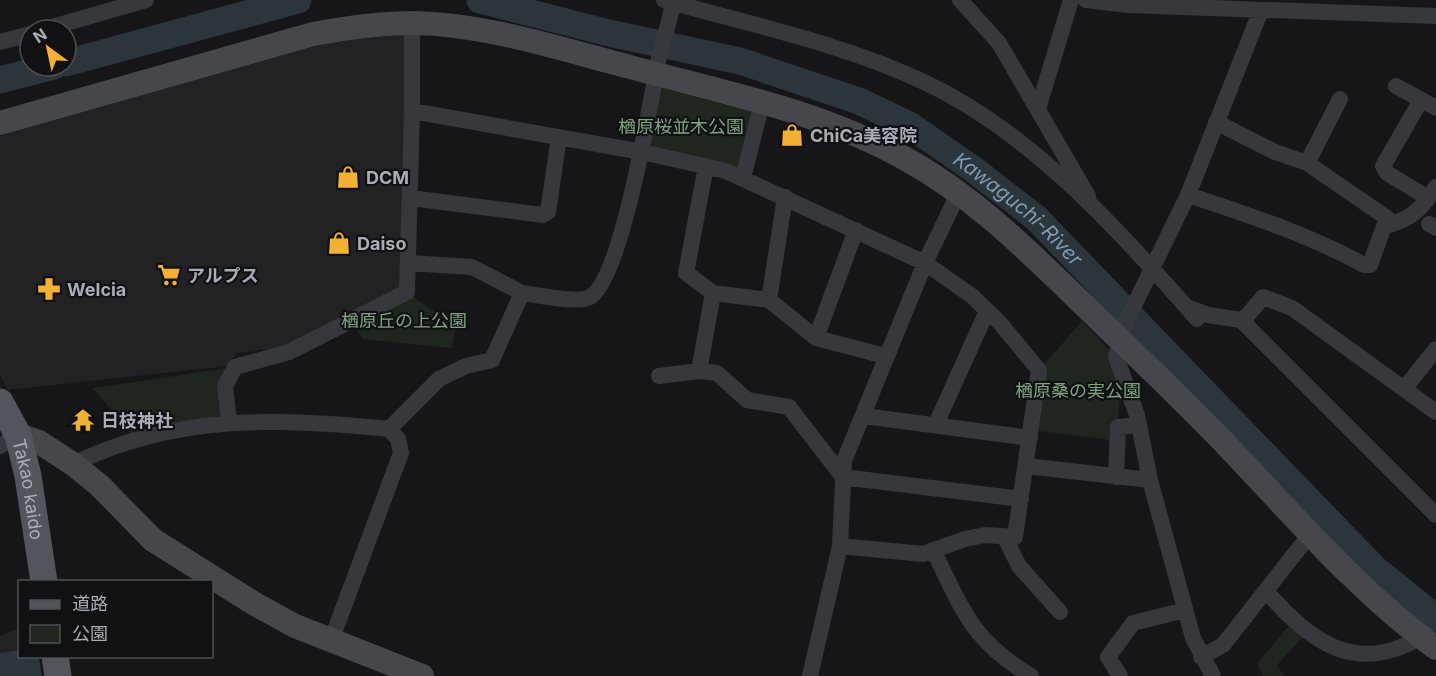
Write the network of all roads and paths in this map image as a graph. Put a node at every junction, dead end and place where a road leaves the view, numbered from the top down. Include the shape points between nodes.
1 (146, 0) edge
2 (960, 0) edge
3 (1071, 0) edge
4 (1086, 0) edge
5 (670, 3) edge
6 (1261, 10) junction
7 (1436, 16) edge
8 (78, 20) edge
9 (412, 23) junction
10 (18, 37) edge
11 (0, 42) edge
12 (658, 67) junction
13 (1396, 86) dead end
14 (1340, 99) dead end
15 (1420, 100) junction
16 (762, 103) junction
17 (1436, 108) edge
18 (1038, 110) junction
19 (412, 111) junction
20 (1216, 122) junction
21 (0, 123) edge
22 (559, 137) junction
23 (642, 152) junction
24 (1307, 163) junction
25 (706, 166) junction
26 (743, 178) junction
27 (959, 192) junction
28 (1432, 192) edge
29 (1188, 195) junction
30 (785, 197) junction
31 (411, 198) junction
32 (1097, 212) junction
33 (1385, 226) junction
34 (856, 230) junction
35 (408, 262) junction
36 (925, 263) junction
37 (1150, 273) junction
38 (522, 293) junction
39 (713, 293) junction
40 (769, 300) junction
41 (987, 310) junction
42 (1241, 320) junction
43 (1121, 334) junction
44 (816, 338) junction
45 (1436, 349) edge
46 (885, 356) junction
47 (699, 371) junction
48 (659, 376) dead end
49 (1404, 389) junction
50 (0, 402) edge
51 (1436, 411) edge
52 (864, 416) junction
53 (229, 421) junction
54 (936, 424) junction
55 (1139, 425) junction
56 (388, 429) junction
57 (1030, 438) junction
58 (9, 440) edge
59 (73, 464) junction
60 (1026, 466) junction
61 (843, 477) junction
62 (1116, 477) junction
63 (1150, 480) junction
64 (1021, 499) junction
65 (1436, 515) edge
66 (1311, 533) junction
67 (1004, 536) junction
68 (840, 546) junction
69 (933, 550) junction
70 (44, 580) edge
71 (1266, 591) junction
72 (1185, 610) junction
73 (1060, 612) dead end
74 (331, 641) junction
75 (1428, 643) edge
76 (1201, 657) junction
77 (55, 658) edge
78 (58, 676) edge
79 (422, 676) edge
80 (810, 676) edge
81 (1032, 676) edge
82 (1120, 676) edge
83 (1213, 676) edge

1 - 8 street
2 - 18 street via 999,43
3 - 18 street
4 - 6 street
5 - 12 street
5 - 32 street via 825,45 925,82 1017,141
6 - 7 street
6 - 20 street
9 - 12 street via 477,30
9 - 19 street
9 - 21 street via 356,26 313,34
10 - 11 street
12 - 16 street
12 - 23 street
13 - 15 street
14 - 24 street
15 - 17 street
15 - 28 street via 1383,166 1387,172
16 - 26 street
16 - 27 street via 866,138
18 - 32 street
19 - 22 street
19 - 31 street
20 - 24 street via 1275,152
20 - 29 street
22 - 23 street
22 - 31 street via 548,212 543,215
23 - 25 street
23 - 38 street via 600,288 590,298 577,299
24 - 33 street via 1387,218
25 - 26 street
25 - 39 street via 687,273
26 - 30 street
27 - 36 street
27 - 43 street
28 - 33 street via 1419,211
29 - 33 street via 1279,225 1364,265 1370,265 1376,254
29 - 37 street
30 - 34 street
30 - 40 street
31 - 35 street
32 - 37 street
34 - 36 street
34 - 44 street
35 - 38 street via 472,267
35 - 53 street via 407,292 289,352 235,368 225,386
36 - 41 street
36 - 46 street
37 - 42 street via 1192,313
37 - 43 street
38 - 56 street via 492,360 466,366 439,379
39 - 40 street
39 - 47 street
40 - 44 street
41 - 54 street
41 - 57 street via 1039,370
42 - 49 street via 1263,297 1292,308
42 - 65 street
43 - 55 street via 1116,357
43 - 66 street
44 - 46 street
45 - 49 street
46 - 52 street
47 - 48 street
47 - 61 street via 717,373 747,400 789,407
49 - 51 street
50 - 58 main road, Takao kaido
52 - 54 street
52 - 61 street via 844,461
53 - 56 street
53 - 59 street via 135,439 107,447
54 - 57 street
55 - 62 street via 1118,427
55 - 63 street
56 - 74 street via 398,439 401,453
57 - 60 street
58 - 59 street via 39,442
58 - 70 main road, Takao kaido via 28,476
59 - 74 street via 153,540 255,604
60 - 62 street
60 - 64 street
61 - 64 street
61 - 68 street
62 - 63 street
63 - 72 street
64 - 67 street via 1015,537
66 - 71 street
66 - 75 street via 1380,604
67 - 69 street via 985,535
67 - 73 street via 1019,566
68 - 69 street via 923,554
68 - 80 street
69 - 81 street via 972,628 1002,658
71 - 75 street via 1320,651 1347,667 1363,669 1398,659
71 - 76 street via 1222,645
72 - 76 street
72 - 82 street via 1133,623 1108,657
74 - 79 street
76 - 83 street
77 - 78 main road

